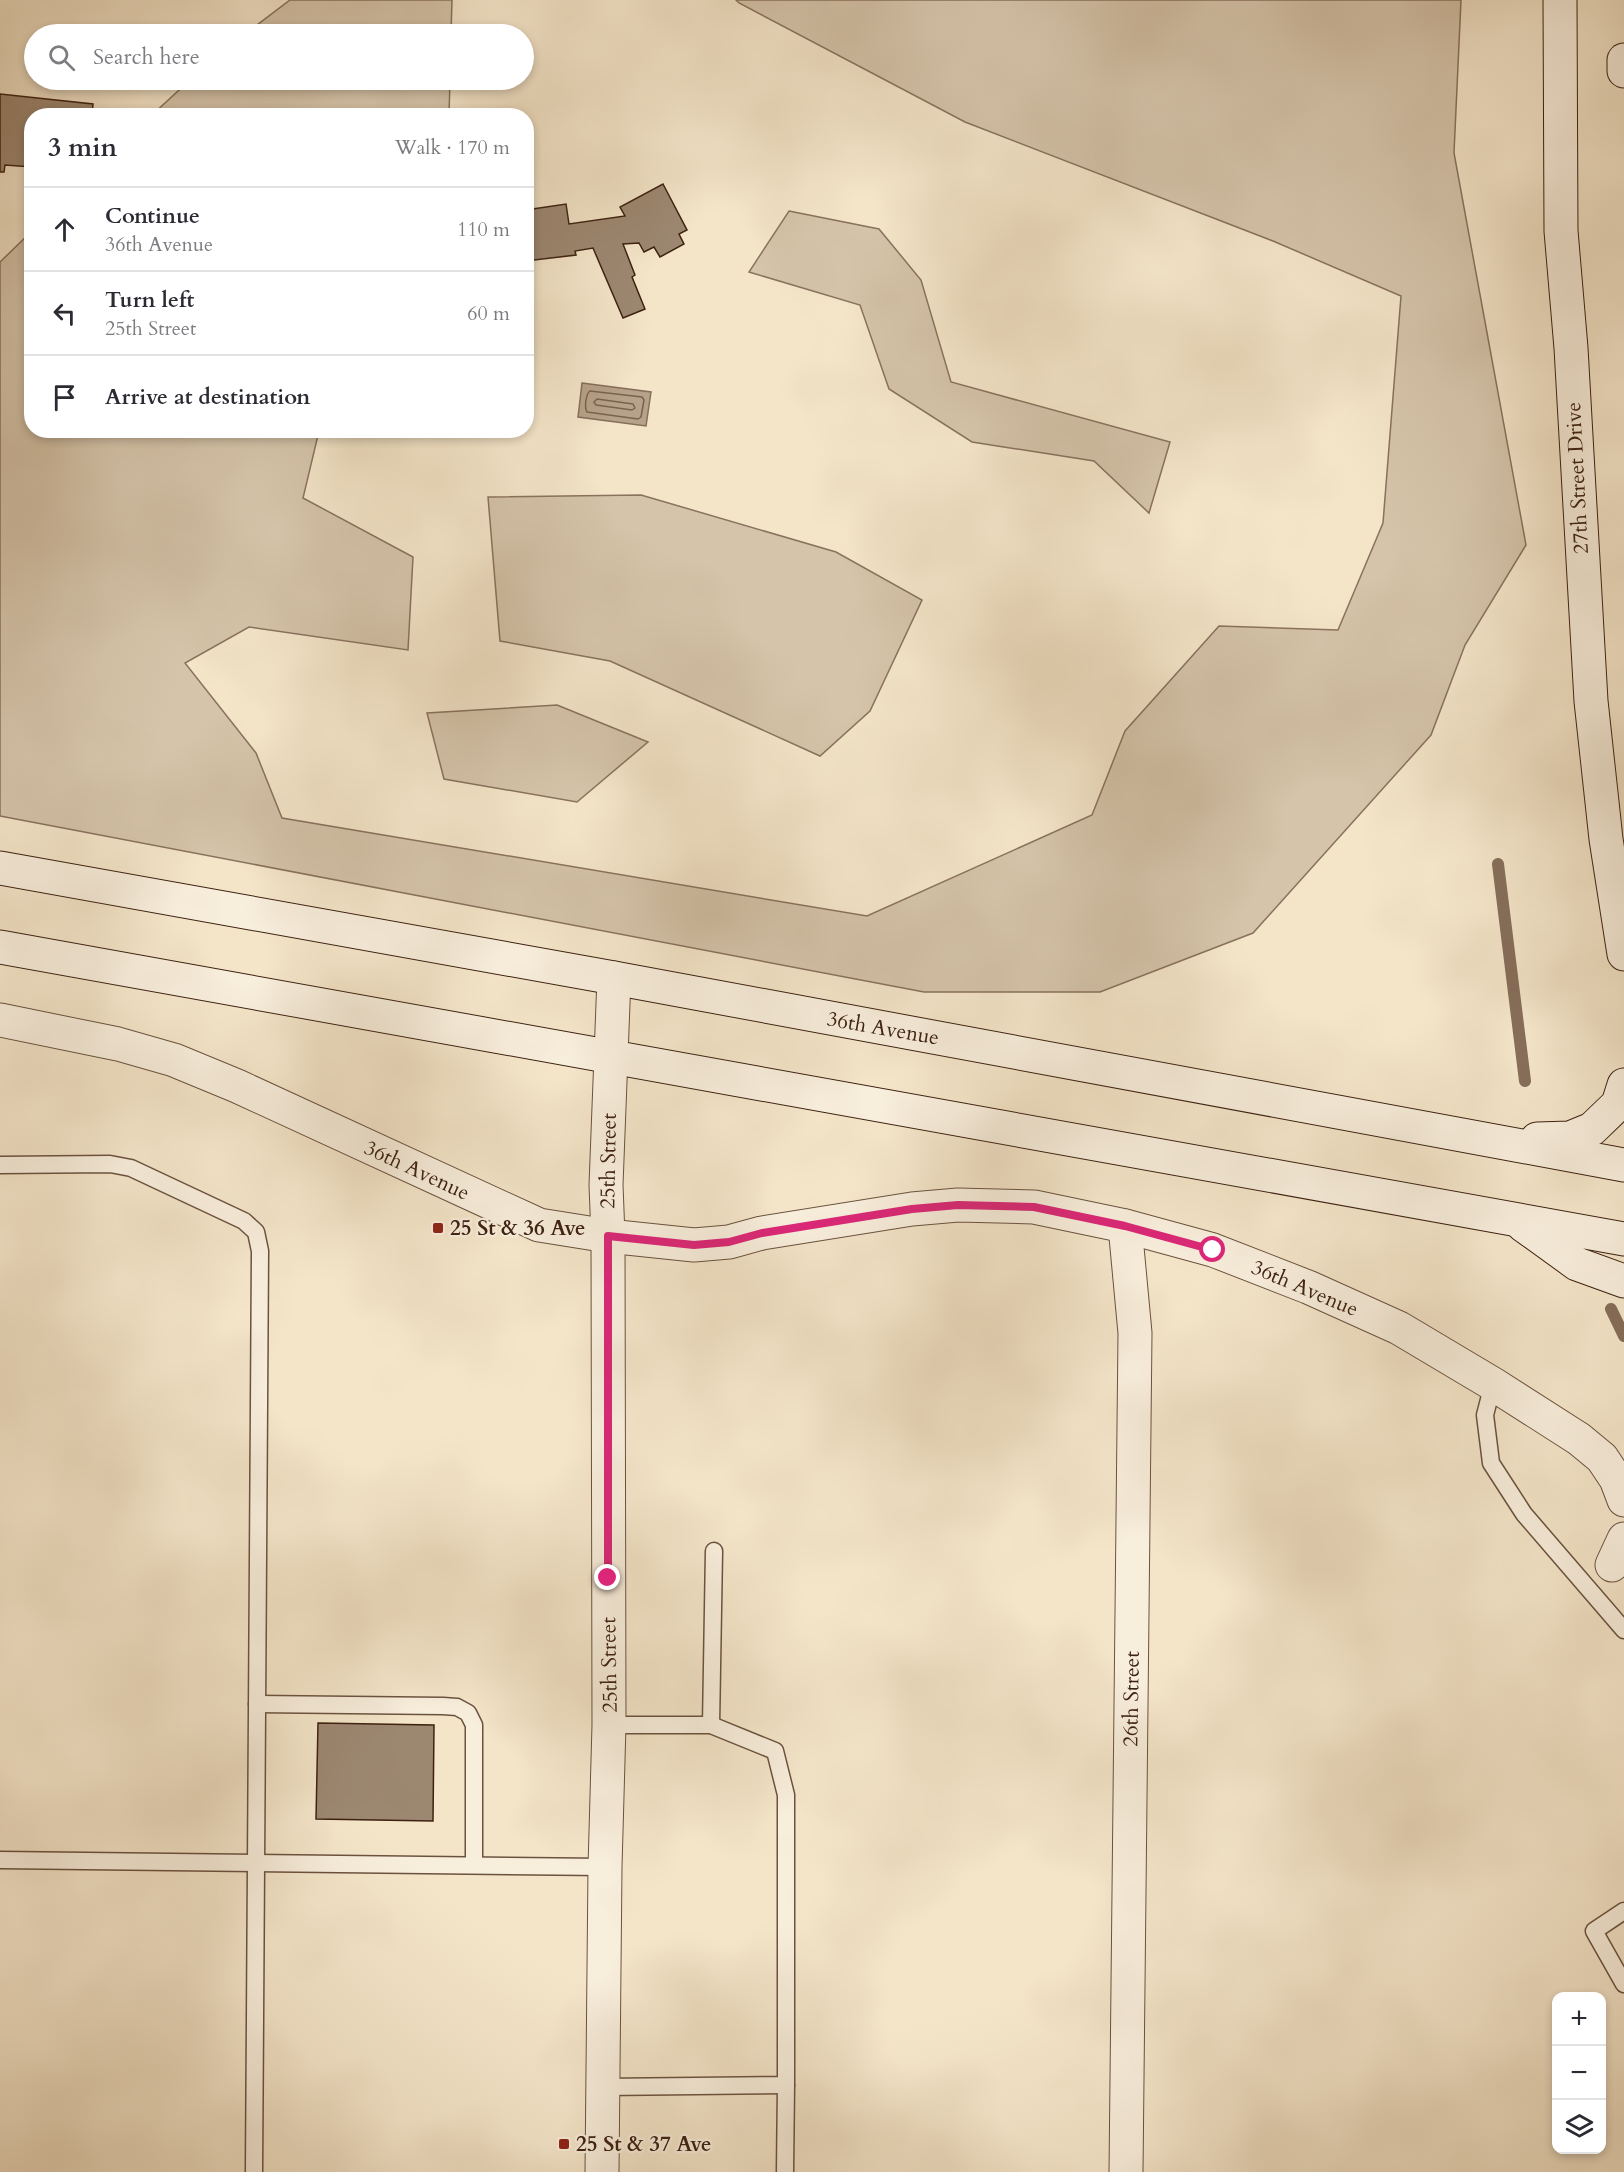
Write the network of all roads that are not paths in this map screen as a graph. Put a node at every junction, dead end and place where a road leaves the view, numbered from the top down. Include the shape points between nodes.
1 (1560, 0) edge
2 (1624, 60) edge
3 (1624, 71) edge
4 (0, 868) edge
5 (0, 947) edge
6 (1624, 954) edge
7 (614, 978) junction
8 (0, 1020) edge
9 (610, 1056) junction
10 (1624, 1085) edge
11 (1504, 1141) junction
12 (0, 1165) edge
13 (1624, 1165) edge
14 (1517, 1221) junction
15 (1125, 1226) junction
16 (608, 1236) junction
17 (1624, 1239) edge
18 (1624, 1281) edge
19 (1493, 1384) junction
20 (1624, 1500) edge
21 (714, 1551) dead end
22 (1624, 1629) edge
23 (257, 1704) junction
24 (609, 1725) junction
25 (711, 1725) junction
26 (0, 1860) edge
27 (256, 1863) junction
28 (474, 1865) junction
29 (605, 1867) junction
30 (1624, 1911) edge
31 (1624, 1984) edge
32 (786, 2085) junction
33 (603, 2087) junction
34 (254, 2172) edge
35 (602, 2172) edge
36 (785, 2172) edge
37 (1126, 2172) edge

1 - 6 main road, 27th Street Drive via 1561,231 1588,655 1606,839
2 - 3 main road
4 - 7 main road, 36th Avenue
5 - 9 main road
7 - 9 main road, 25th Street
7 - 11 main road, 36th Avenue
8 - 16 main road, 36th Avenue via 118,1044 174,1060 539,1225
9 - 14 main road
9 - 16 main road, 25th Street
10 - 11 main road via 1618,1104 1592,1129 1570,1138
11 - 13 main road, 36th Avenue
12 - 23 lane via 110,1164 131,1168 244,1221 256,1232 260,1251
14 - 17 main road
14 - 18 main road via 1577,1264
15 - 16 main road, 36th Avenue via 1034,1207 958,1205 762,1233 729,1242 694,1245
15 - 19 main road, 36th Avenue via 1213,1250 1308,1287 1399,1328
15 - 37 main road, 26th Street via 1135,1333
16 - 24 main road, 25th Street
19 - 20 main road, 36th Avenue via 1602,1458
19 - 22 lane via 1485,1415 1491,1463 1524,1514
21 - 25 lane
23 - 27 lane
23 - 28 lane via 443,1706 468,1713 474,1725
24 - 25 lane
24 - 29 main road, 25th Street
25 - 32 lane via 775,1751 786,1795
26 - 27 lane
27 - 28 lane
27 - 34 lane
28 - 29 lane
29 - 33 main road, 25th Street
30 - 31 lane via 1594,1931
32 - 33 lane
32 - 36 lane
33 - 35 main road, 25th Street

